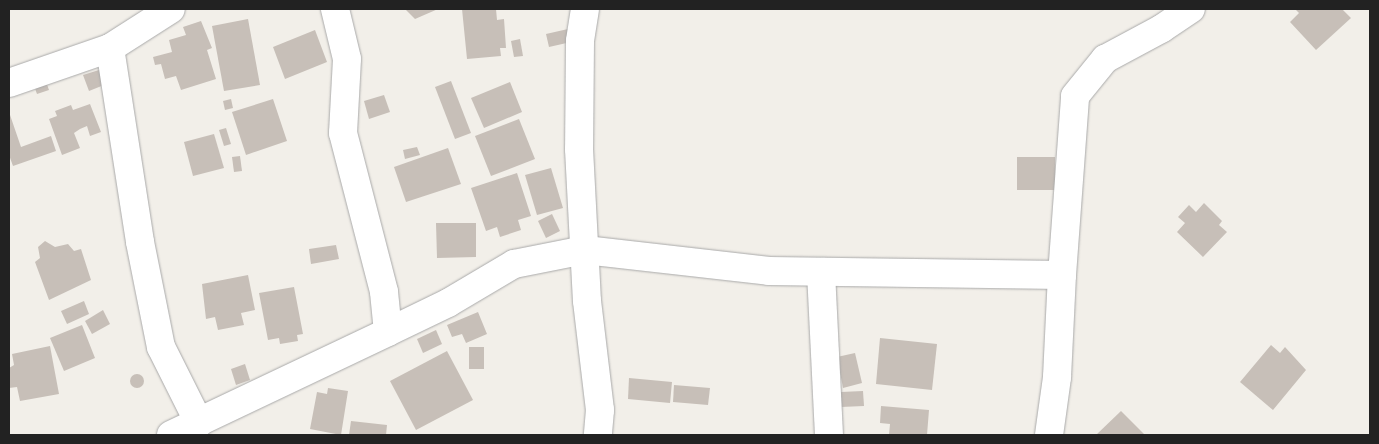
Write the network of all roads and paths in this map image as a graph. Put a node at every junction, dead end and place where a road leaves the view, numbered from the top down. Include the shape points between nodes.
1 (171, 9) edge
2 (335, 9) edge
3 (584, 9) edge
4 (1191, 9) edge
5 (110, 48) junction
6 (9, 83) edge
7 (585, 250) junction
8 (821, 272) junction
9 (1062, 275) junction
10 (388, 332) junction
11 (199, 423) junction
12 (171, 435) edge
13 (598, 435) edge
14 (828, 435) edge
15 (1049, 435) edge

1 - 5 street
2 - 10 street via 346,60 343,133 384,292
3 - 7 street via 578,95
4 - 9 street via 1105,59 1075,96
5 - 6 street
5 - 11 street via 140,242 161,347
7 - 8 street via 768,271
7 - 10 street via 514,264 448,303
7 - 13 street via 587,301 600,410
8 - 9 street
8 - 14 street
9 - 15 street via 1057,377
10 - 11 street
11 - 12 street

